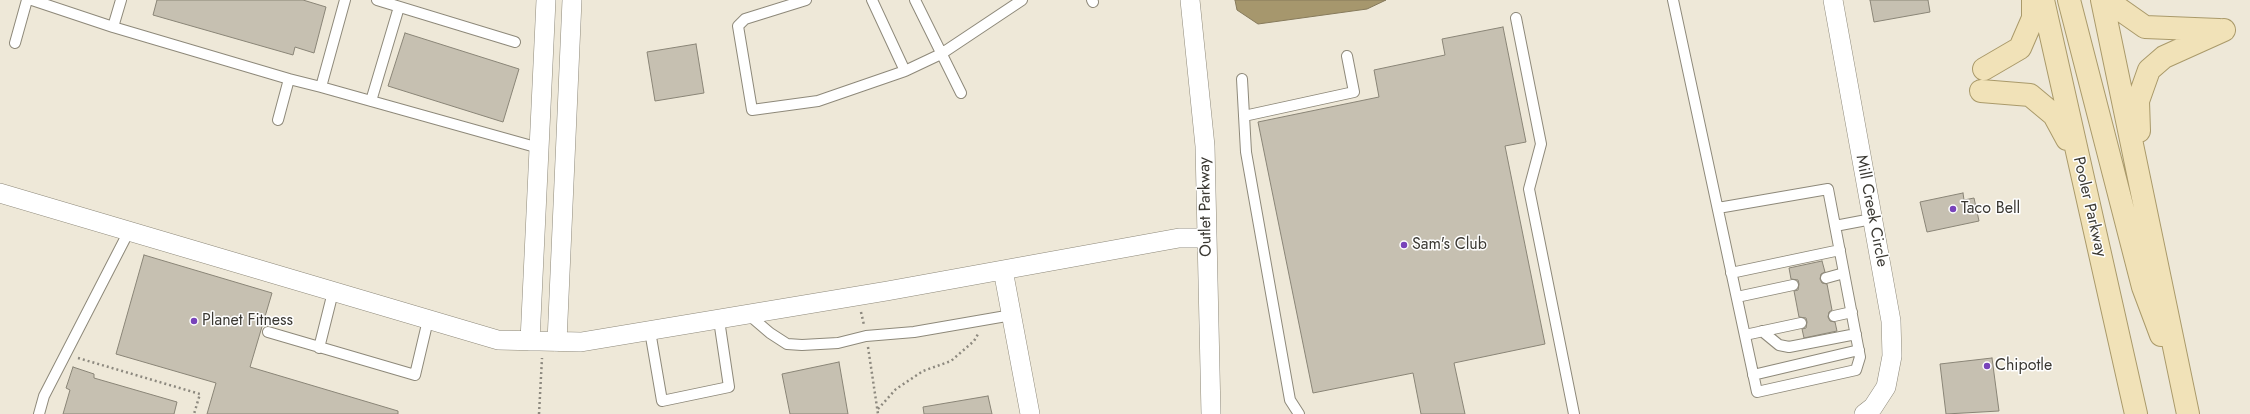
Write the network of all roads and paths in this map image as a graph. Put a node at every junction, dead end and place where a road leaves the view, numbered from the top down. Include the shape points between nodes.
1 (27, 0) edge
2 (32, 0) edge
3 (121, 0) edge
4 (345, 0) edge
5 (377, 0) edge
6 (546, 0) edge
7 (572, 0) edge
8 (806, 0) edge
9 (872, 0) edge
10 (915, 0) edge
11 (1022, 0) edge
12 (1190, 0) edge
13 (1673, 0) edge
14 (1833, 0) edge
15 (2033, 0) edge
16 (2042, 0) edge
17 (2069, 0) edge
18 (2102, 0) edge
19 (2111, 0) edge
20 (783, 4) edge
21 (399, 7) junction
22 (1516, 18) dead end
23 (113, 27) junction
24 (515, 42) dead end
25 (15, 43) dead end
26 (941, 54) junction
27 (1347, 56) dead end
28 (1984, 69) dead end
29 (905, 72) junction
30 (289, 79) junction
31 (1242, 79) dead end
32 (320, 87) junction
33 (1982, 91) dead end
34 (960, 93) dead end
35 (371, 101) junction
36 (1244, 116) junction
37 (278, 120) dead end
38 (539, 148) junction
39 (2078, 159) junction
40 (2141, 187) junction
41 (0, 193) edge
42 (1718, 208) junction
43 (1872, 219) junction
44 (1835, 226) junction
45 (128, 231) junction
46 (1207, 238) junction
47 (1840, 250) junction
48 (1003, 270) junction
49 (1731, 273) junction
50 (1844, 273) junction
51 (1826, 278) dead end
52 (1793, 284) dead end
53 (333, 292) junction
54 (859, 296) junction
55 (1737, 297) junction
56 (1852, 312) junction
57 (749, 315) junction
58 (1012, 315) junction
59 (1834, 316) dead end
60 (428, 320) junction
61 (718, 320) junction
62 (986, 320) junction
63 (1801, 323) dead end
64 (650, 331) junction
65 (268, 332) dead end
66 (1762, 332) junction
67 (1856, 334) junction
68 (1745, 335) junction
69 (866, 336) junction
70 (543, 342) junction
71 (319, 348) junction
72 (1859, 350) junction
73 (66, 354) junction
74 (1753, 375) junction
75 (878, 409) junction
76 (2188, 410) edge
77 (39, 414) edge
78 (194, 414) edge
79 (539, 414) edge
80 (878, 414) edge
81 (1030, 414) edge
82 (1211, 414) edge
83 (1299, 414) edge
84 (1574, 414) edge
85 (1864, 414) edge
86 (2136, 414) edge

1 - 25 lane
2 - 23 lane
3 - 23 lane
4 - 32 lane
5 - 21 lane
6 - 38 street
7 - 70 street
8 - 20 lane
9 - 29 lane
10 - 26 lane
11 - 26 lane
12 - 46 street, Outlet Parkway via 1205,146
13 - 42 lane
14 - 43 street, Mill Creek Circle
15 - 28 main road via 2033,18 2020,48
16 - 39 main road, Pooler Parkway
17 - 76 main road via 2143,287
18 - 40 main road
19 - 40 main road via 2115,6 2145,27 2224,30 2164,57 2149,70 2138,101
20 - 29 lane via 746,19 738,26 752,110 818,101
21 - 24 lane
21 - 35 lane
22 - 84 lane via 1541,144 1529,189
23 - 30 lane
26 - 29 lane
26 - 34 lane
27 - 36 lane via 1354,92
30 - 32 lane
30 - 37 lane
31 - 36 lane
32 - 35 lane
33 - 39 main road via 2030,95 2054,115
35 - 38 lane
36 - 83 lane via 1246,152 1290,400
38 - 70 street
39 - 86 main road, Pooler Parkway
40 - 76 main road
41 - 45 street
42 - 44 lane via 1828,189
42 - 49 lane
43 - 44 lane
43 - 85 street, Mill Creek Circle via 1891,321 1892,356 1886,387 1873,407
44 - 47 lane
45 - 53 street
45 - 73 lane
46 - 48 street via 1179,238
46 - 82 street, Outlet Parkway
47 - 49 lane
47 - 50 lane
48 - 54 street
48 - 58 street
49 - 55 lane
50 - 51 lane
50 - 56 lane
52 - 55 lane
53 - 60 street
53 - 71 lane
54 - 57 street
54 - 69 path
55 - 68 lane
56 - 59 lane
56 - 67 lane
57 - 61 street
57 - 69 lane via 788,344 838,343
58 - 62 lane
58 - 81 street
60 - 70 street via 498,340
60 - 71 lane via 415,375
61 - 64 street
61 - 64 lane via 729,387 662,401
62 - 69 lane via 914,332
62 - 75 path via 974,341 951,361 923,371 896,389
63 - 66 lane
64 - 70 street via 581,342
65 - 71 lane
66 - 67 lane via 1779,345 1789,347
66 - 68 lane
67 - 72 lane
68 - 74 lane
69 - 75 path
70 - 79 path
72 - 74 lane
72 - 74 lane via 1860,357 1856,370 1757,392
73 - 77 lane via 44,396
73 - 78 path via 200,394
75 - 80 path

